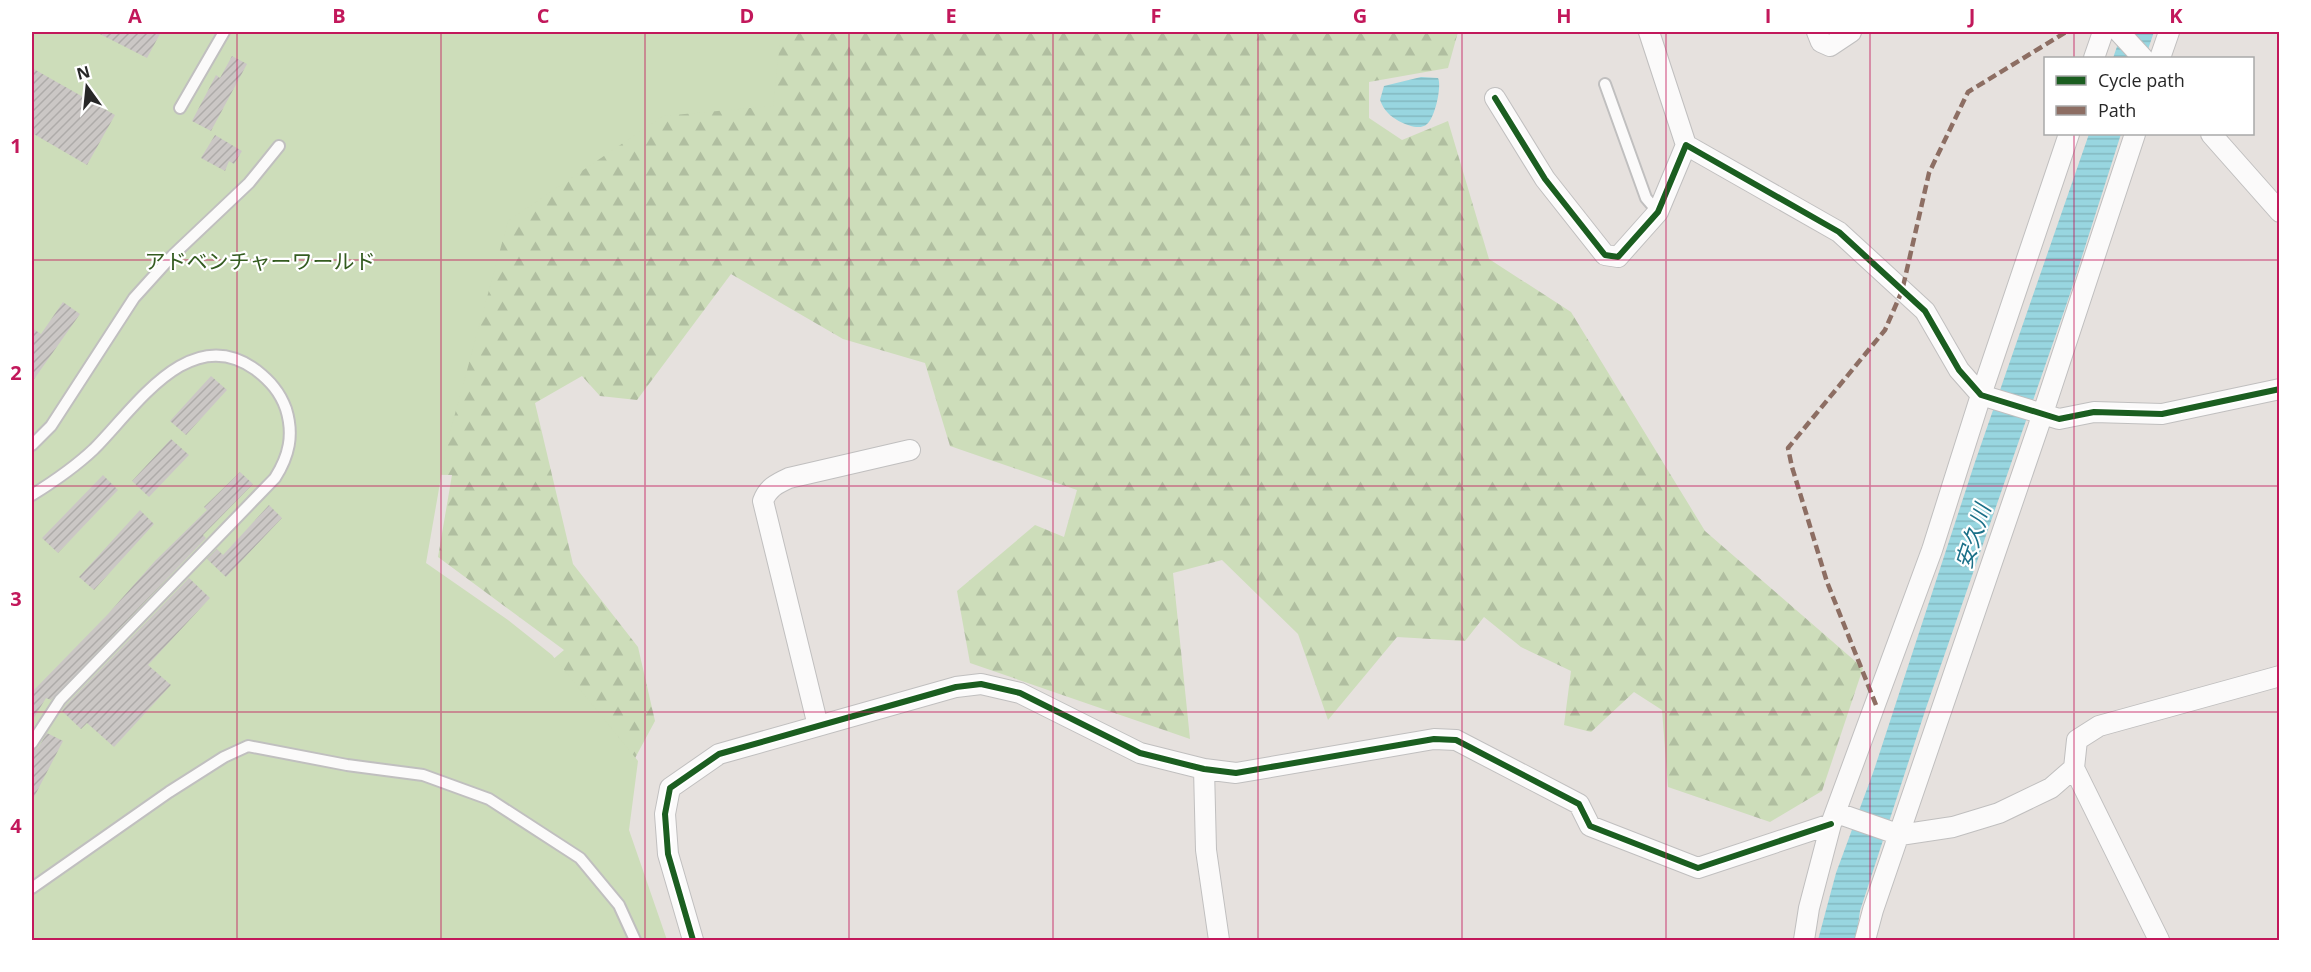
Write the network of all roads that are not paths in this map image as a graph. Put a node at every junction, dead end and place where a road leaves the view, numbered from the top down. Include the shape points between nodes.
1 (224, 32) edge
2 (1649, 32) edge
3 (1817, 32) edge
4 (1851, 32) edge
5 (2103, 32) edge
6 (2119, 32) edge
7 (2169, 32) edge
8 (2094, 57) edge
9 (2142, 57) edge
10 (2160, 57) edge
11 (1605, 84) dead end
12 (1495, 98) dead end
13 (180, 108) dead end
14 (2069, 135) edge
15 (2135, 135) edge
16 (2212, 135) edge
17 (279, 146) dead end
18 (1686, 146) junction
19 (1658, 212) junction
20 (2280, 212) edge
21 (2280, 389) edge
22 (1981, 395) junction
23 (2042, 416) junction
24 (32, 445) edge
25 (910, 450) dead end
26 (32, 495) edge
27 (2280, 676) edge
28 (818, 726) junction
29 (32, 743) edge
30 (2074, 768) junction
31 (1204, 769) junction
32 (1834, 818) junction
33 (1900, 835) junction
34 (32, 888) edge
35 (635, 940) edge
36 (693, 940) edge
37 (1219, 940) edge
38 (1804, 940) edge
39 (1865, 940) edge
40 (2159, 940) edge

1 - 13 lane
2 - 18 street
3 - 4 street via 1821,42 1830,46
5 - 8 street
6 - 9 street
7 - 10 street
11 - 19 lane via 1646,198
12 - 19 street via 1545,179 1605,255 1618,257
14 - 22 street
15 - 23 street
16 - 20 street
17 - 24 lane via 249,183 134,298 57,417
18 - 19 street
18 - 22 street via 1839,232 1925,311 1959,370
21 - 23 street via 2162,414 2094,412 2059,419
22 - 23 street
22 - 32 street via 1932,550
23 - 33 street
25 - 28 street via 789,478 773,485 763,501
26 - 29 lane via 92,451 161,379 190,360 209,355 247,364 275,386 290,422 289,449 275,478 60,700
27 - 30 street via 2099,726 2077,740
28 - 31 street via 956,687 981,684 1020,693 1140,753
28 - 36 street via 719,754 670,788 665,814 668,854
30 - 33 street via 2051,788 1999,813 1953,828
30 - 40 street
31 - 32 street via 1236,774 1434,740 1456,740 1579,804 1590,826 1698,868
31 - 37 street via 1206,850
32 - 33 street
32 - 38 street
33 - 39 street
34 - 35 lane via 169,792 248,746 423,775 489,799 580,858 620,905

